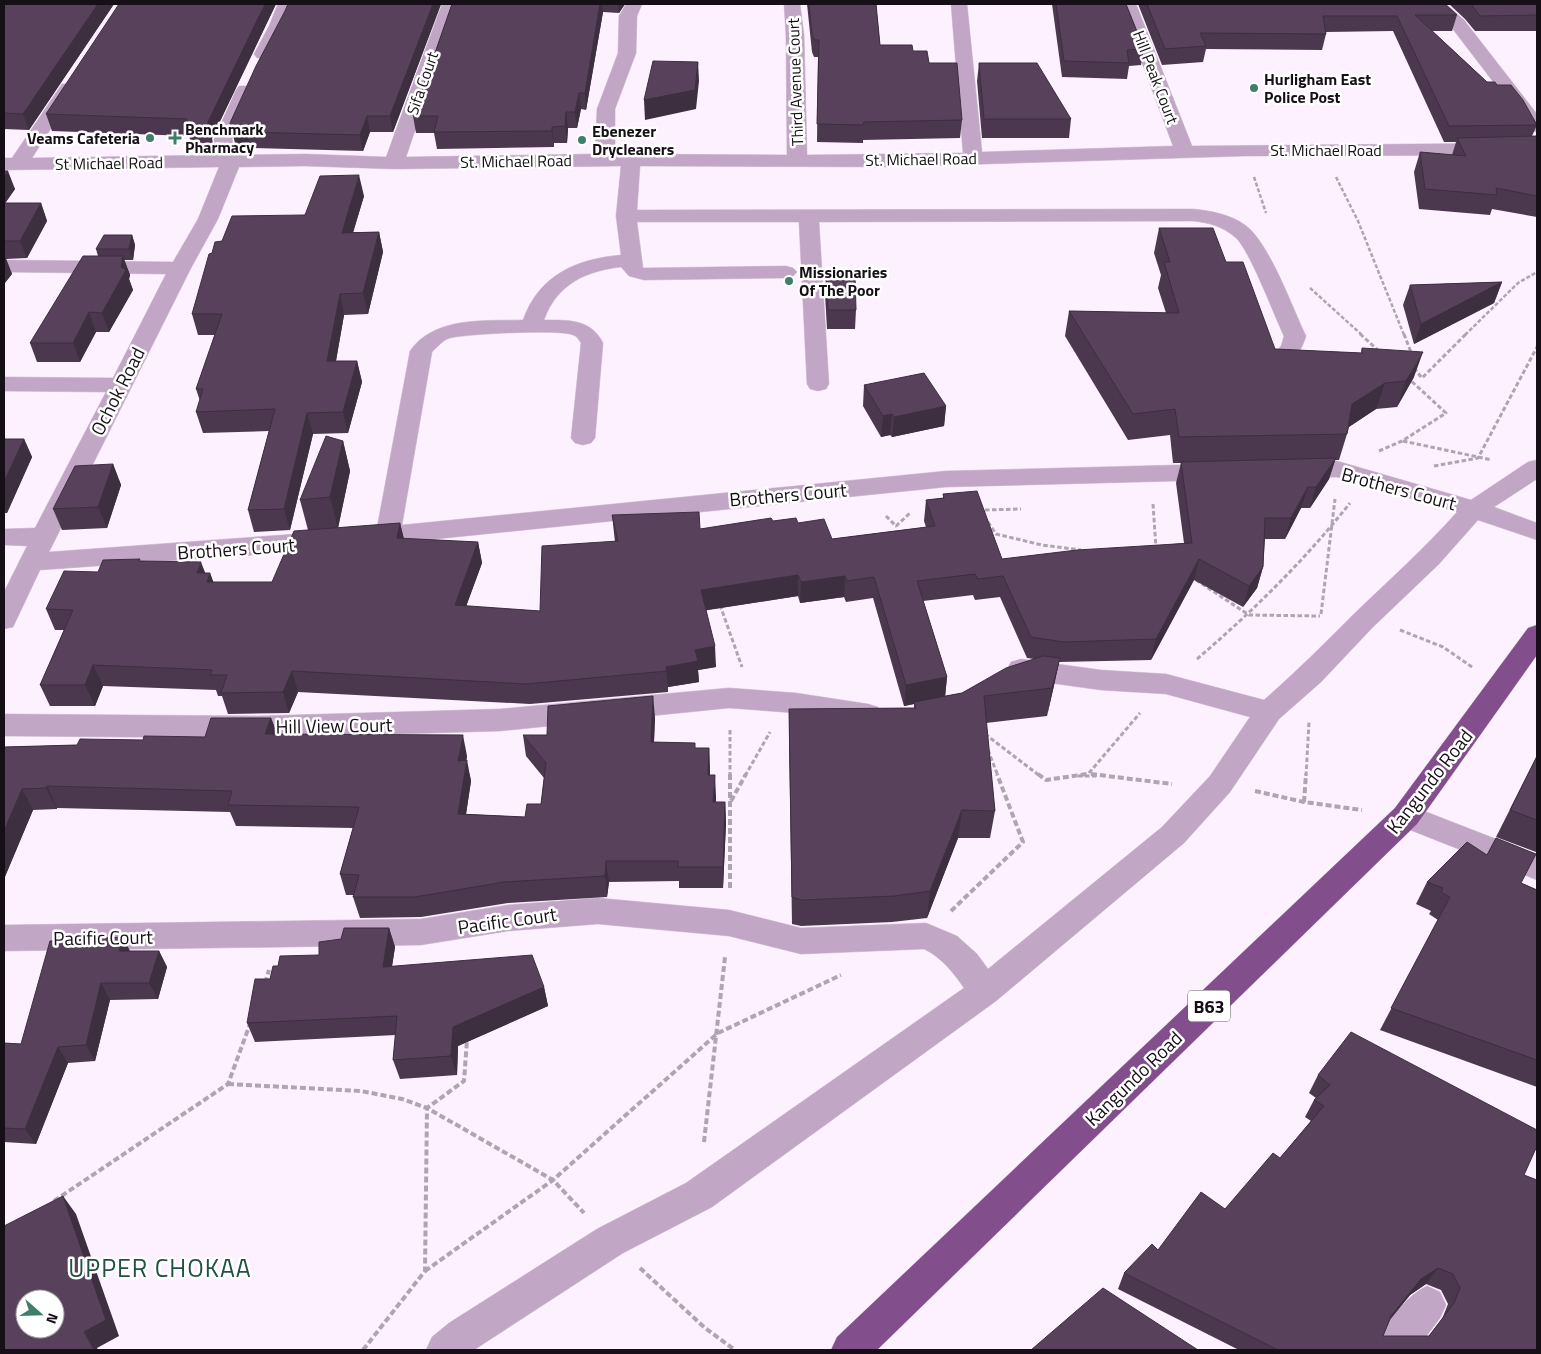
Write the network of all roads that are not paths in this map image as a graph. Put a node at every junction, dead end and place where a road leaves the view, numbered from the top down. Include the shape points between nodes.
1 (286, 4) edge
2 (450, 4) edge
3 (634, 4) edge
4 (792, 4) edge
5 (959, 4) edge
6 (1128, 4) edge
7 (1436, 4) edge
8 (76, 76) edge
9 (1537, 126) edge
10 (1537, 149) edge
11 (1184, 152) junction
12 (973, 158) junction
13 (305, 160) joint
14 (605, 160) junction
15 (631, 160) junction
16 (797, 160) junction
17 (231, 162) junction
18 (394, 163) junction
19 (11, 164) edge
20 (626, 216) junction
21 (808, 216) junction
22 (632, 260) junction
23 (4, 266) edge
24 (180, 268) junction
25 (786, 272) dead end
26 (531, 327) junction
27 (1282, 357) edge
28 (4, 384) edge
29 (818, 384) dead end
30 (120, 385) junction
31 (583, 438) dead end
32 (1537, 468) edge
33 (1270, 471) edge
34 (1242, 472) edge
35 (1474, 509) junction
36 (1537, 532) edge
37 (388, 535) junction
38 (4, 537) edge
39 (43, 537) junction
40 (31, 562) junction
41 (4, 620) edge
42 (1537, 634) edge
43 (1000, 680) edge
44 (1269, 712) junction
45 (891, 718) edge
46 (4, 726) edge
47 (1406, 816) junction
48 (1537, 868) edge
49 (4, 938) edge
50 (985, 990) junction
51 (1427, 1305) dead end
52 (445, 1350) edge
53 (850, 1350) edge
54 (1392, 1350) edge

1 - 17 street via 223,139 224,152
2 - 18 street, Sifa Court
3 - 14 street via 628,16 627,53 606,108
4 - 16 street, Third Avenue Court
5 - 12 street
6 - 11 street, Hill Peak Court
7 - 9 street via 1458,24
8 - 19 street
10 - 11 street, St. Michael Road
11 - 12 street, St. Michael Road
12 - 16 street, St. Michael Road
13 - 17 street, St Michael Road
13 - 18 street, St. Michael Road
14 - 15 street, St. Michael Road
14 - 18 street, St. Michael Road
15 - 16 street, St. Michael Road
15 - 20 street
17 - 19 street, St Michael Road
17 - 24 street, Ochok Road via 208,219
20 - 21 street
20 - 22 street
21 - 27 street via 1212,217 1239,228 1250,241 1295,336
21 - 29 street
22 - 25 street via 632,268 644,274
22 - 26 street via 583,267 565,275 536,307
23 - 24 street
24 - 30 street, Ochok Road
26 - 31 street via 576,328 583,330 592,343
26 - 37 street via 442,334 428,342 421,351
28 - 30 street
30 - 39 street, Ochok Road
32 - 35 street
33 - 35 street, Brothers Court via 1337,470
34 - 37 street, Brothers Court via 946,479
35 - 36 street, Brothers Court
35 - 44 street via 1430,558 1312,675
37 - 40 street, Brothers Court
38 - 39 street
39 - 40 street, Ochok Road
40 - 41 street, Ochok Road
42 - 47 highway, Kangundo Road / B63
43 - 44 street via 1013,668 1101,680 1166,684
44 - 50 street via 1220,784 1173,835
45 - 46 street, Hill View Court via 796,703 730,698 500,720 258,726
47 - 48 street
47 - 53 highway, Kangundo Road / B63
49 - 50 street, Pacific Court via 422,932 508,918 598,911 729,923 801,941 926,936 953,951
50 - 52 street via 699,1195 610,1241
51 - 54 street

